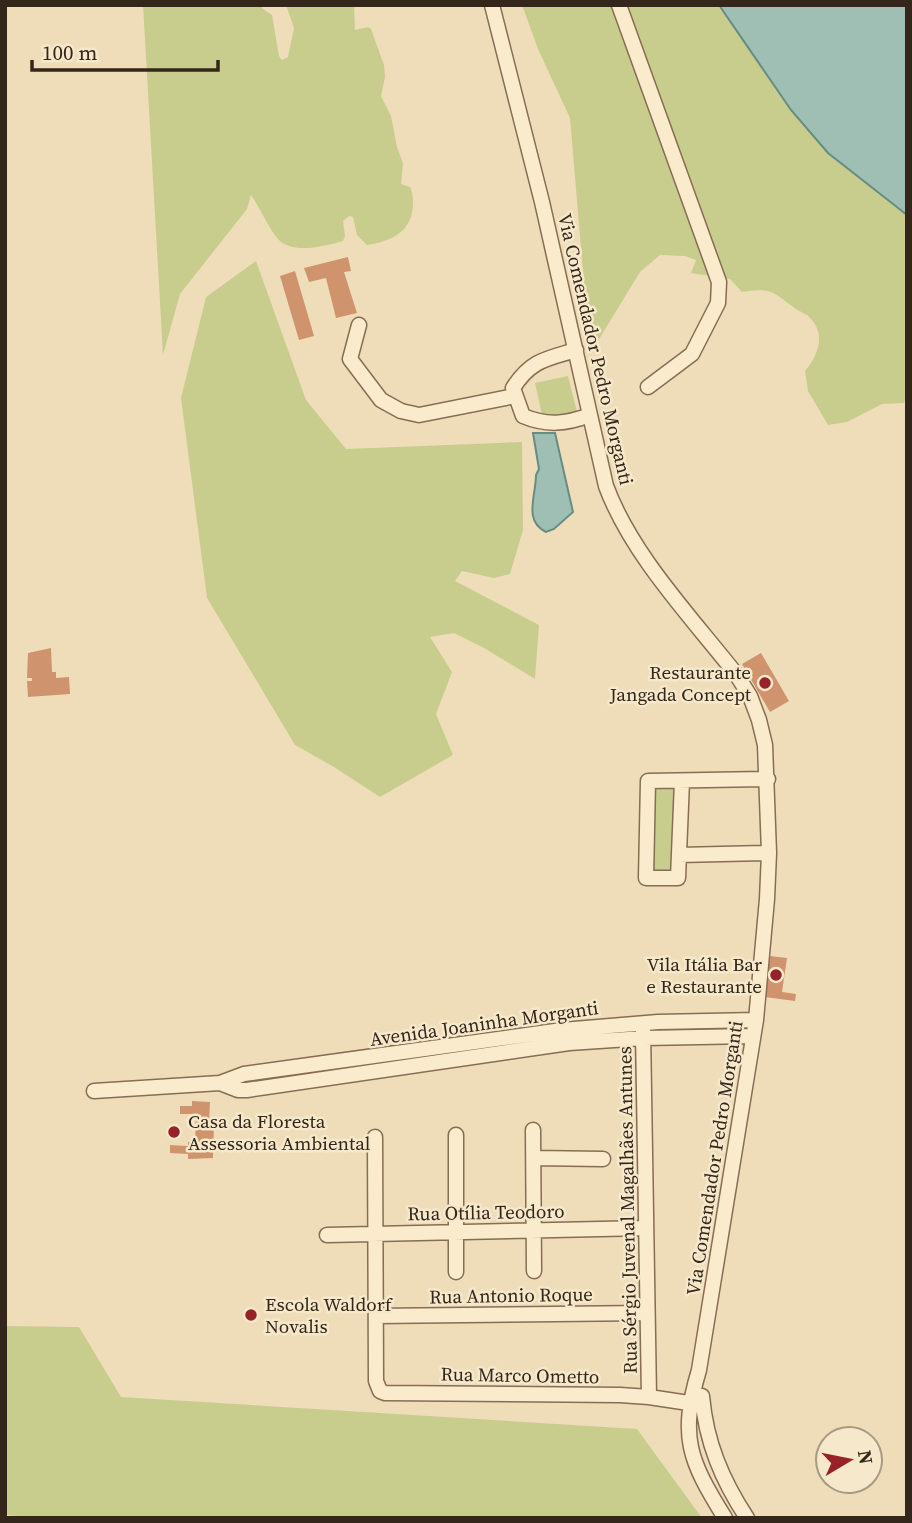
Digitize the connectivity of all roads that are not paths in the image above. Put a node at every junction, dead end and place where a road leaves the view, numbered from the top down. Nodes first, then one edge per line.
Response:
1 (492, 5) edge
2 (618, 5) edge
3 (359, 325) dead end
4 (576, 350) junction
5 (648, 387) dead end
6 (515, 396) junction
7 (590, 415) junction
8 (768, 779) junction
9 (681, 781) junction
10 (769, 853) junction
11 (679, 855) junction
12 (755, 1020) junction
13 (643, 1030) junction
14 (753, 1036) junction
15 (94, 1091) dead end
16 (533, 1130) dead end
17 (456, 1135) dead end
18 (374, 1138) dead end
19 (534, 1158) junction
20 (603, 1159) dead end
21 (646, 1228) junction
22 (534, 1230) junction
23 (456, 1232) junction
24 (374, 1234) junction
25 (327, 1235) dead end
26 (534, 1270) dead end
27 (456, 1272) dead end
28 (648, 1313) junction
29 (376, 1316) junction
30 (649, 1397) junction
31 (696, 1404) junction
32 (725, 1518) edge
33 (747, 1518) edge

1 - 4 street, Via Comendador Pedro Morganti
2 - 5 street
3 - 6 street
4 - 6 street
4 - 7 street, Via Comendador Pedro Morganti
6 - 7 street
7 - 8 street, Via Comendador Pedro Morganti
8 - 9 street
8 - 10 street, Via Comendador Pedro Morganti
9 - 11 street
9 - 11 street
10 - 11 street
10 - 12 street, Via Comendador Pedro Morganti
12 - 13 street, Avenida Joaninha Morganti
12 - 14 street, Via Comendador Pedro Morganti
13 - 14 street, Avenida Joaninha Morganti
13 - 15 street, Avenida Joaninha Morganti
13 - 21 street, Rua Sérgio Juvenal Magalhães Antunes
14 - 31 street, Via Comendador Pedro Morganti
16 - 19 street
17 - 23 street
18 - 24 street
19 - 20 street
19 - 22 street
21 - 22 street, Rua Otília Teodoro
21 - 28 street, Rua Sérgio Juvenal Magalhães Antunes
22 - 23 street, Rua Otília Teodoro
22 - 26 street
23 - 24 street, Rua Otília Teodoro
23 - 27 street
24 - 25 street, Rua Otília Teodoro
24 - 29 street
28 - 29 street, Rua Antonio Roque
28 - 30 street, Rua Sérgio Juvenal Magalhães Antunes
29 - 30 street, Rua Marco Ometto
30 - 31 street, Rua Marco Ometto
31 - 32 street
31 - 33 street

